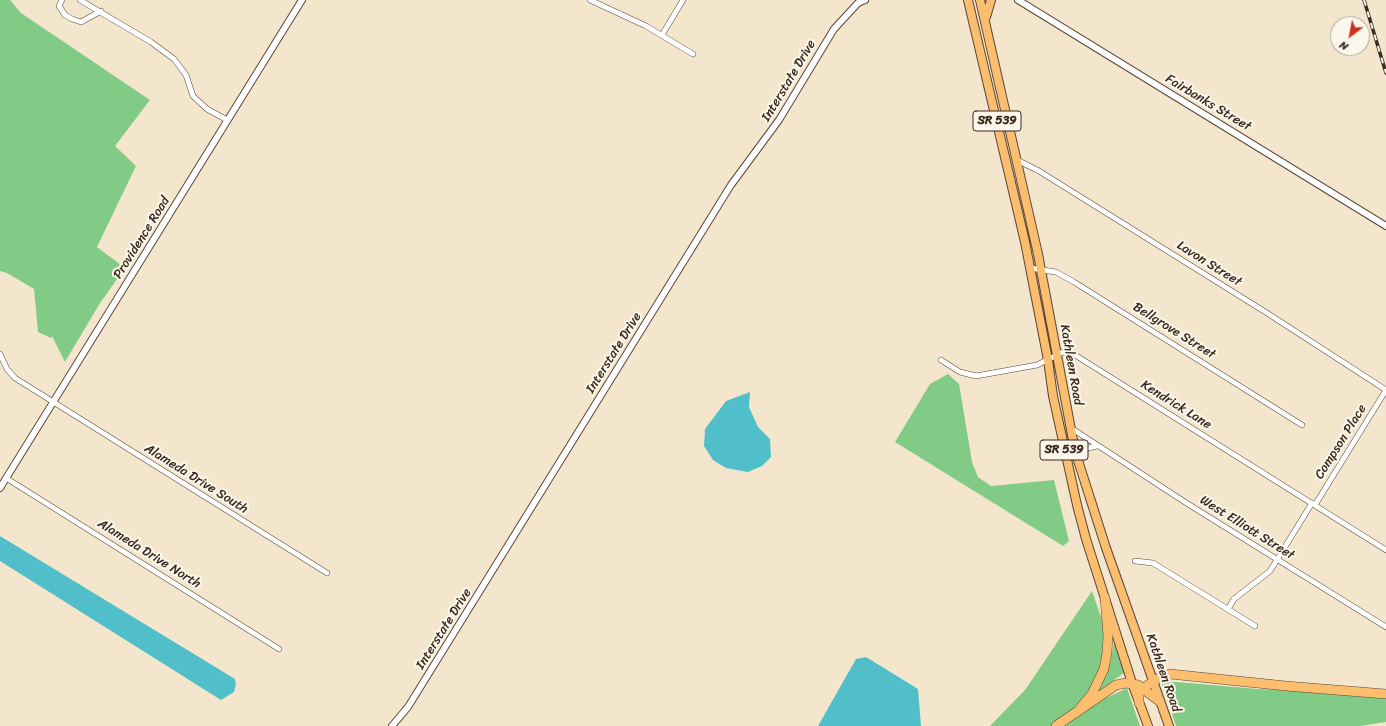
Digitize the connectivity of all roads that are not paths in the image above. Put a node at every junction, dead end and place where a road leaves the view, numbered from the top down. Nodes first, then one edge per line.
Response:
1 (62, 0) edge
2 (80, 0) edge
3 (302, 0) edge
4 (590, 0) edge
5 (683, 0) edge
6 (865, 0) edge
7 (968, 0) edge
8 (980, 0) edge
9 (991, 0) edge
10 (1018, 0) edge
11 (101, 11) junction
12 (985, 22) junction
13 (662, 35) junction
14 (693, 54) dead end
15 (227, 120) junction
16 (1017, 160) junction
17 (1386, 226) edge
18 (1030, 268) junction
19 (1041, 268) junction
20 (0, 354) edge
21 (1057, 355) junction
22 (941, 360) dead end
23 (1048, 360) junction
24 (1386, 390) edge
25 (54, 402) junction
26 (1302, 425) dead end
27 (1070, 428) junction
28 (1097, 446) junction
29 (1077, 456) junction
30 (6, 478) junction
31 (0, 488) edge
32 (1313, 504) junction
33 (1386, 550) edge
34 (1277, 559) junction
35 (1135, 561) dead end
36 (327, 573) dead end
37 (1105, 598) junction
38 (1228, 609) junction
39 (1255, 626) dead end
40 (1386, 628) edge
41 (279, 648) dead end
42 (1153, 681) junction
43 (1132, 683) junction
44 (1143, 688) junction
45 (1386, 694) edge
46 (1159, 701) junction
47 (1139, 703) junction
48 (1076, 713) junction
49 (392, 726) edge
50 (1056, 726) edge
51 (1148, 726) edge
52 (1169, 726) edge

1 - 11 street
2 - 11 street
3 - 15 street, Providence Road
4 - 13 street
5 - 13 street
6 - 49 street, Interstate Drive
7 - 18 main road, Kathleen Road / SR 539
8 - 12 main road, Kathleen Road / SR 539
9 - 12 main road
10 - 17 street, Fairbanks Street
11 - 15 street
12 - 16 main road, Kathleen Road / SR 539
13 - 14 street
15 - 25 street, Providence Road
16 - 19 main road, Kathleen Road / SR 539
16 - 24 street, Lavon Street
18 - 19 street, Bellgrove Street
18 - 23 main road, Kathleen Road / SR 539
19 - 21 main road, Kathleen Road / SR 539
19 - 26 street, Bellgrove Street
20 - 25 street, Alameda Drive South
21 - 23 street, Kendrick Lane
21 - 27 main road, Kathleen Road / SR 539
21 - 32 street, Kendrick Lane
22 - 23 street, Kendrick Lane
23 - 37 main road, Kathleen Road / SR 539
24 - 32 street, Compson Place
25 - 30 street, Providence Road
25 - 36 street, Alameda Drive South
27 - 28 street, West Elliott Street
27 - 29 main road, Kathleen Road / SR 539
28 - 29 street
28 - 34 street, West Elliott Street
29 - 42 main road, Kathleen Road / SR 539
30 - 31 street, Providence Road
30 - 41 street, Alameda Drive North
32 - 33 street, Kendrick Lane
32 - 34 street, Compson Place
34 - 38 street, Compson Place
34 - 40 street, West Elliott Street
35 - 38 street
37 - 43 main road, Kathleen Road / SR 539
37 - 48 highway
38 - 39 street
42 - 44 highway
42 - 45 highway
42 - 46 main road, Kathleen Road / SR 539
43 - 44 highway
43 - 47 main road, Kathleen Road / SR 539
43 - 48 highway
44 - 46 highway
44 - 47 highway
46 - 52 main road, Kathleen Road / SR 539
47 - 51 main road, Kathleen Road / SR 539
48 - 50 highway

